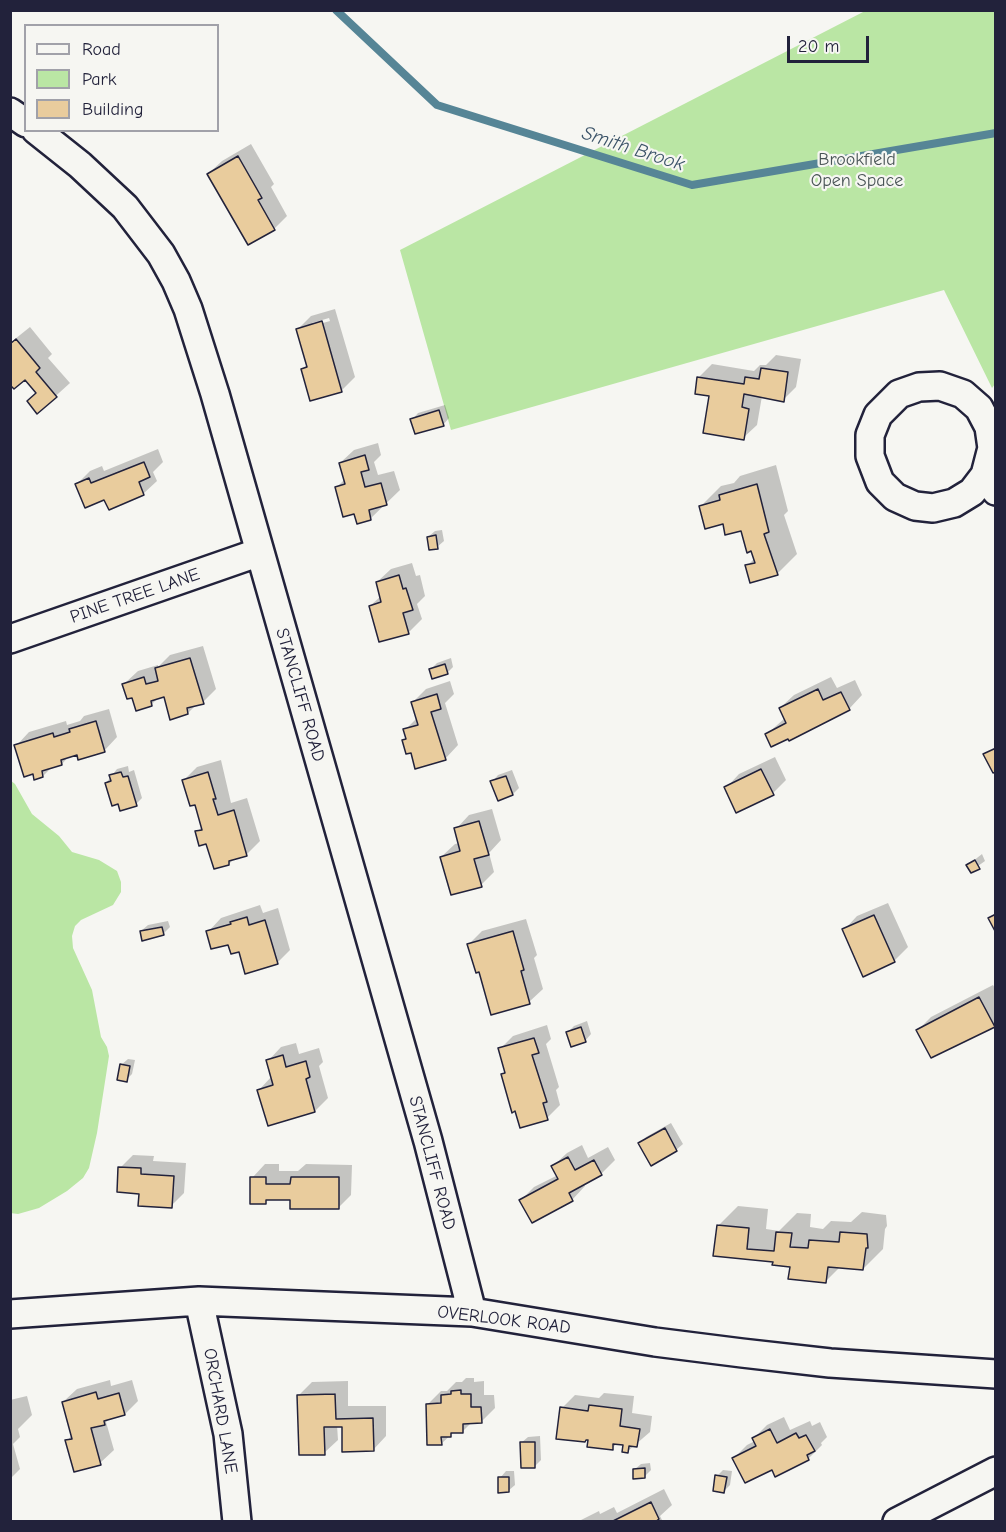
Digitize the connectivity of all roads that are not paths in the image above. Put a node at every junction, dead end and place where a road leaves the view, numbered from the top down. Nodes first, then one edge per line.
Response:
1 (10, 112) edge
2 (24, 122) edge
3 (39, 132) edge
4 (990, 483) edge
5 (260, 552) junction
6 (10, 639) edge
7 (199, 1301) junction
8 (471, 1312) junction
9 (10, 1314) edge
10 (996, 1374) edge
11 (996, 1471) edge
12 (237, 1521) edge
13 (897, 1521) edge

1 - 2 street
3 - 5 street, STANCLIFF ROAD
4 - 4 street
5 - 6 street, PINE TREE LANE
5 - 8 street, STANCLIFF ROAD
7 - 8 street, OVERLOOK ROAD
7 - 9 street, OVERLOOK ROAD
7 - 12 street, ORCHARD LANE
8 - 10 street, OVERLOOK ROAD
11 - 13 street

